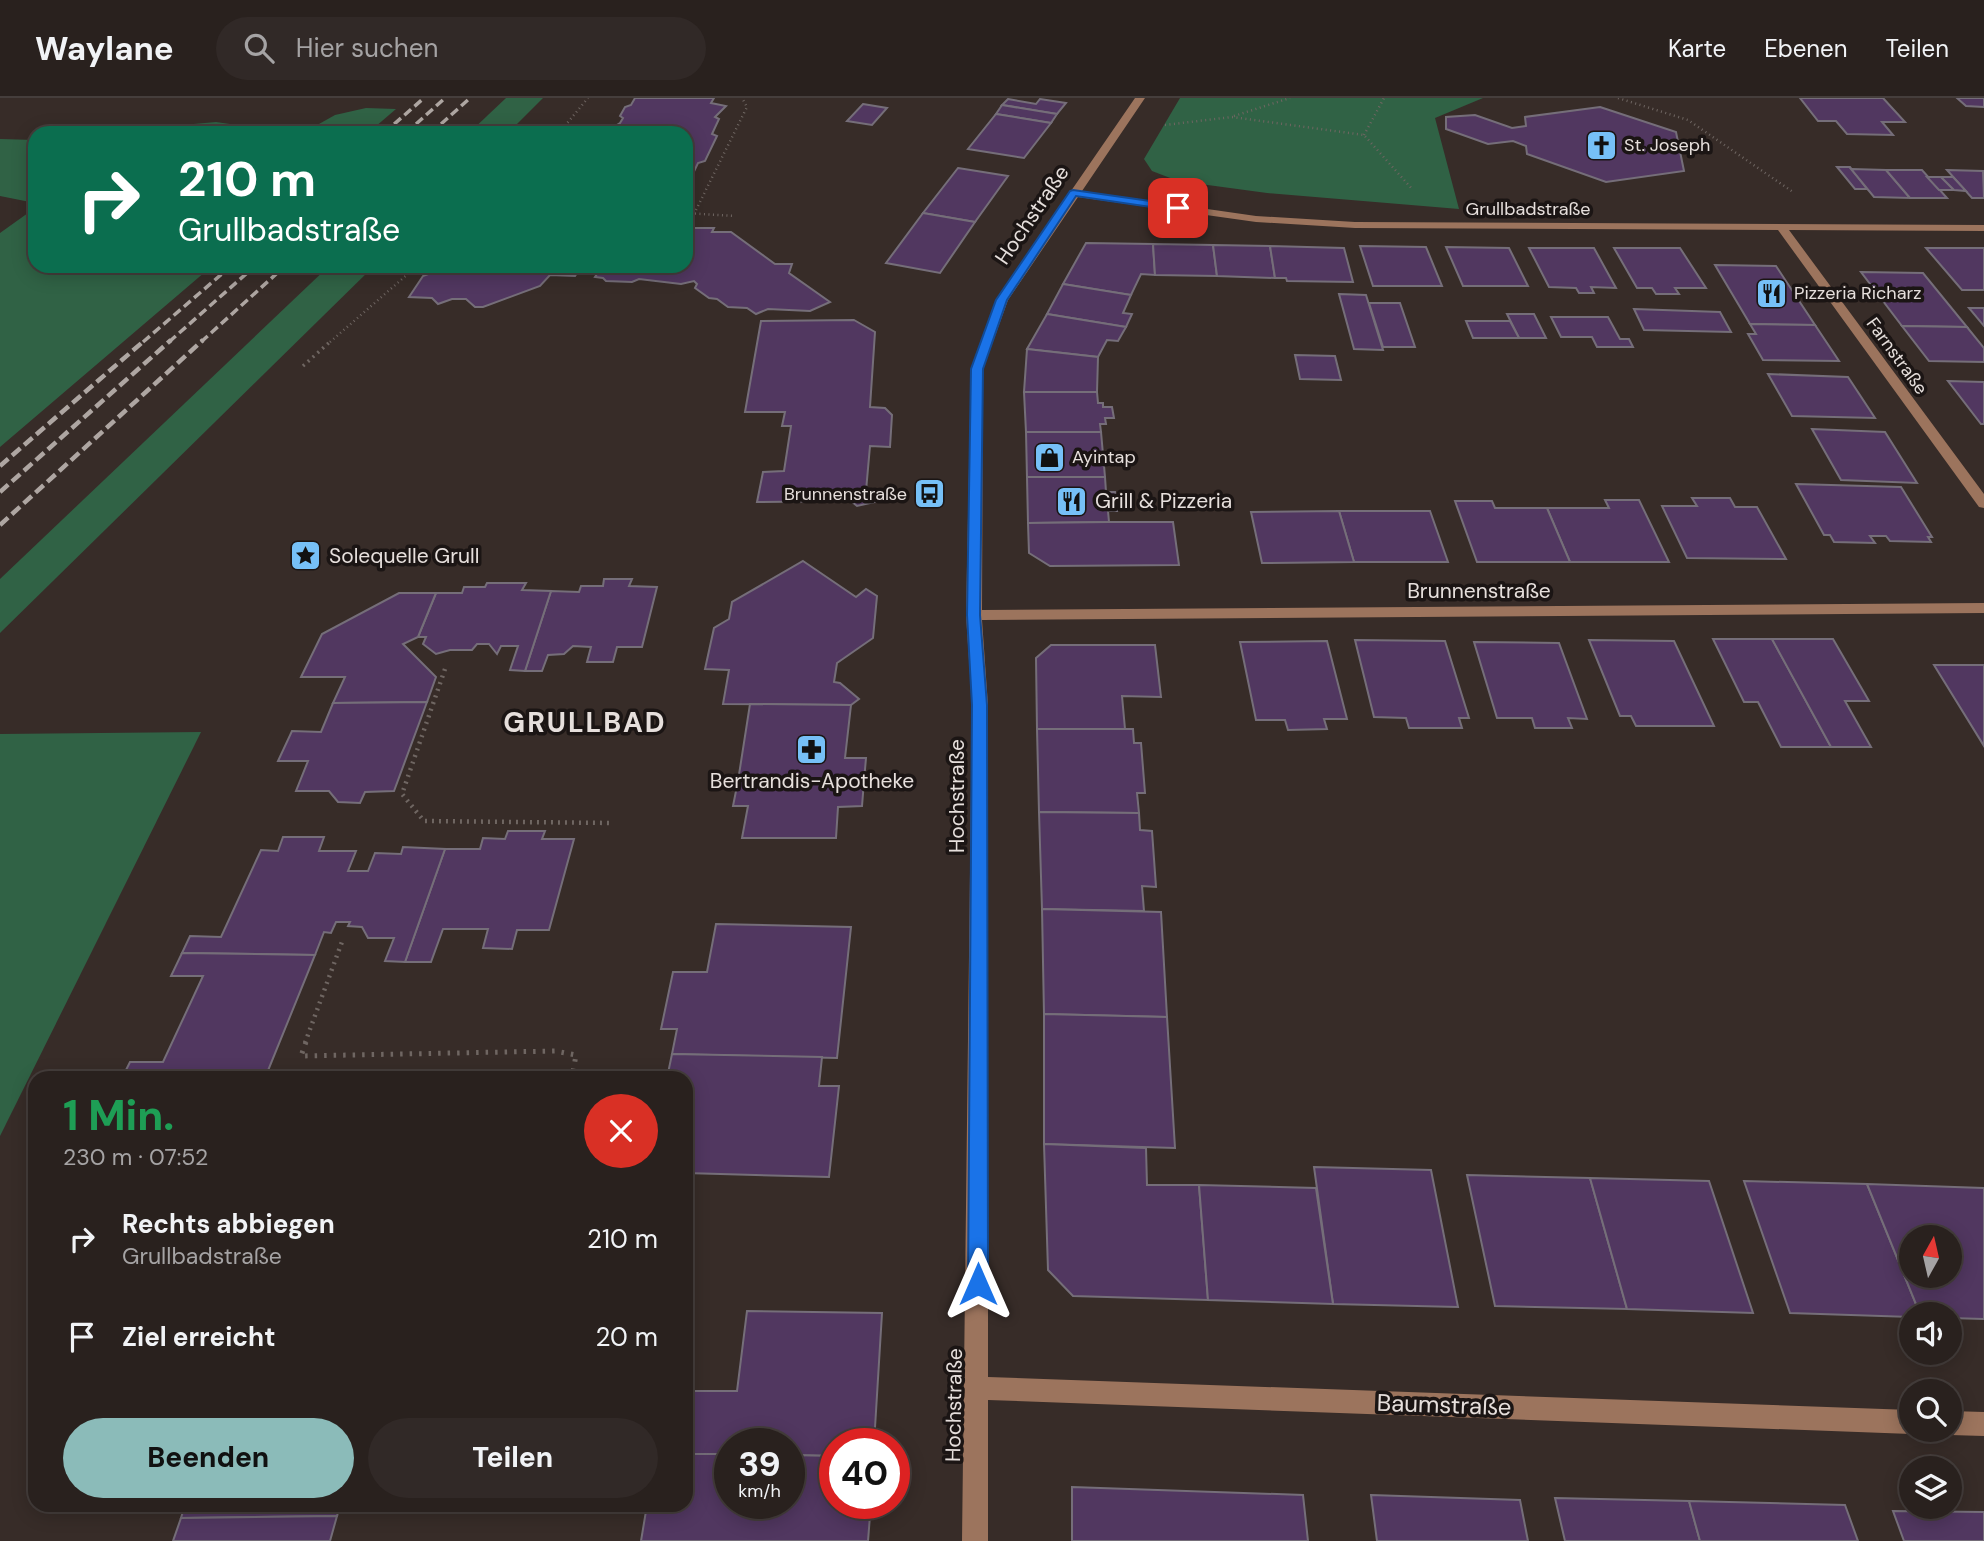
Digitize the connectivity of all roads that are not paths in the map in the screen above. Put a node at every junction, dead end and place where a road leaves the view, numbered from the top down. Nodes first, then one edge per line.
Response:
1 (1139, 98) edge
2 (1073, 193) junction
3 (1782, 228) junction
4 (1984, 228) edge
5 (1984, 504) edge
6 (1984, 608) edge
7 (974, 615) junction
8 (978, 1388) junction
9 (1899, 1422) edge
10 (1962, 1423) edge
11 (1984, 1424) edge
12 (975, 1541) edge

1 - 2 street, Hochstraße
2 - 3 street, Grullbadstraße
2 - 7 street, Hochstraße
3 - 4 street, Grullbadstraße
3 - 5 street, Farnstraße
6 - 7 street, Brunnenstraße
7 - 8 street, Hochstraße
8 - 9 street, Baumstraße
8 - 12 street, Hochstraße
10 - 11 street

